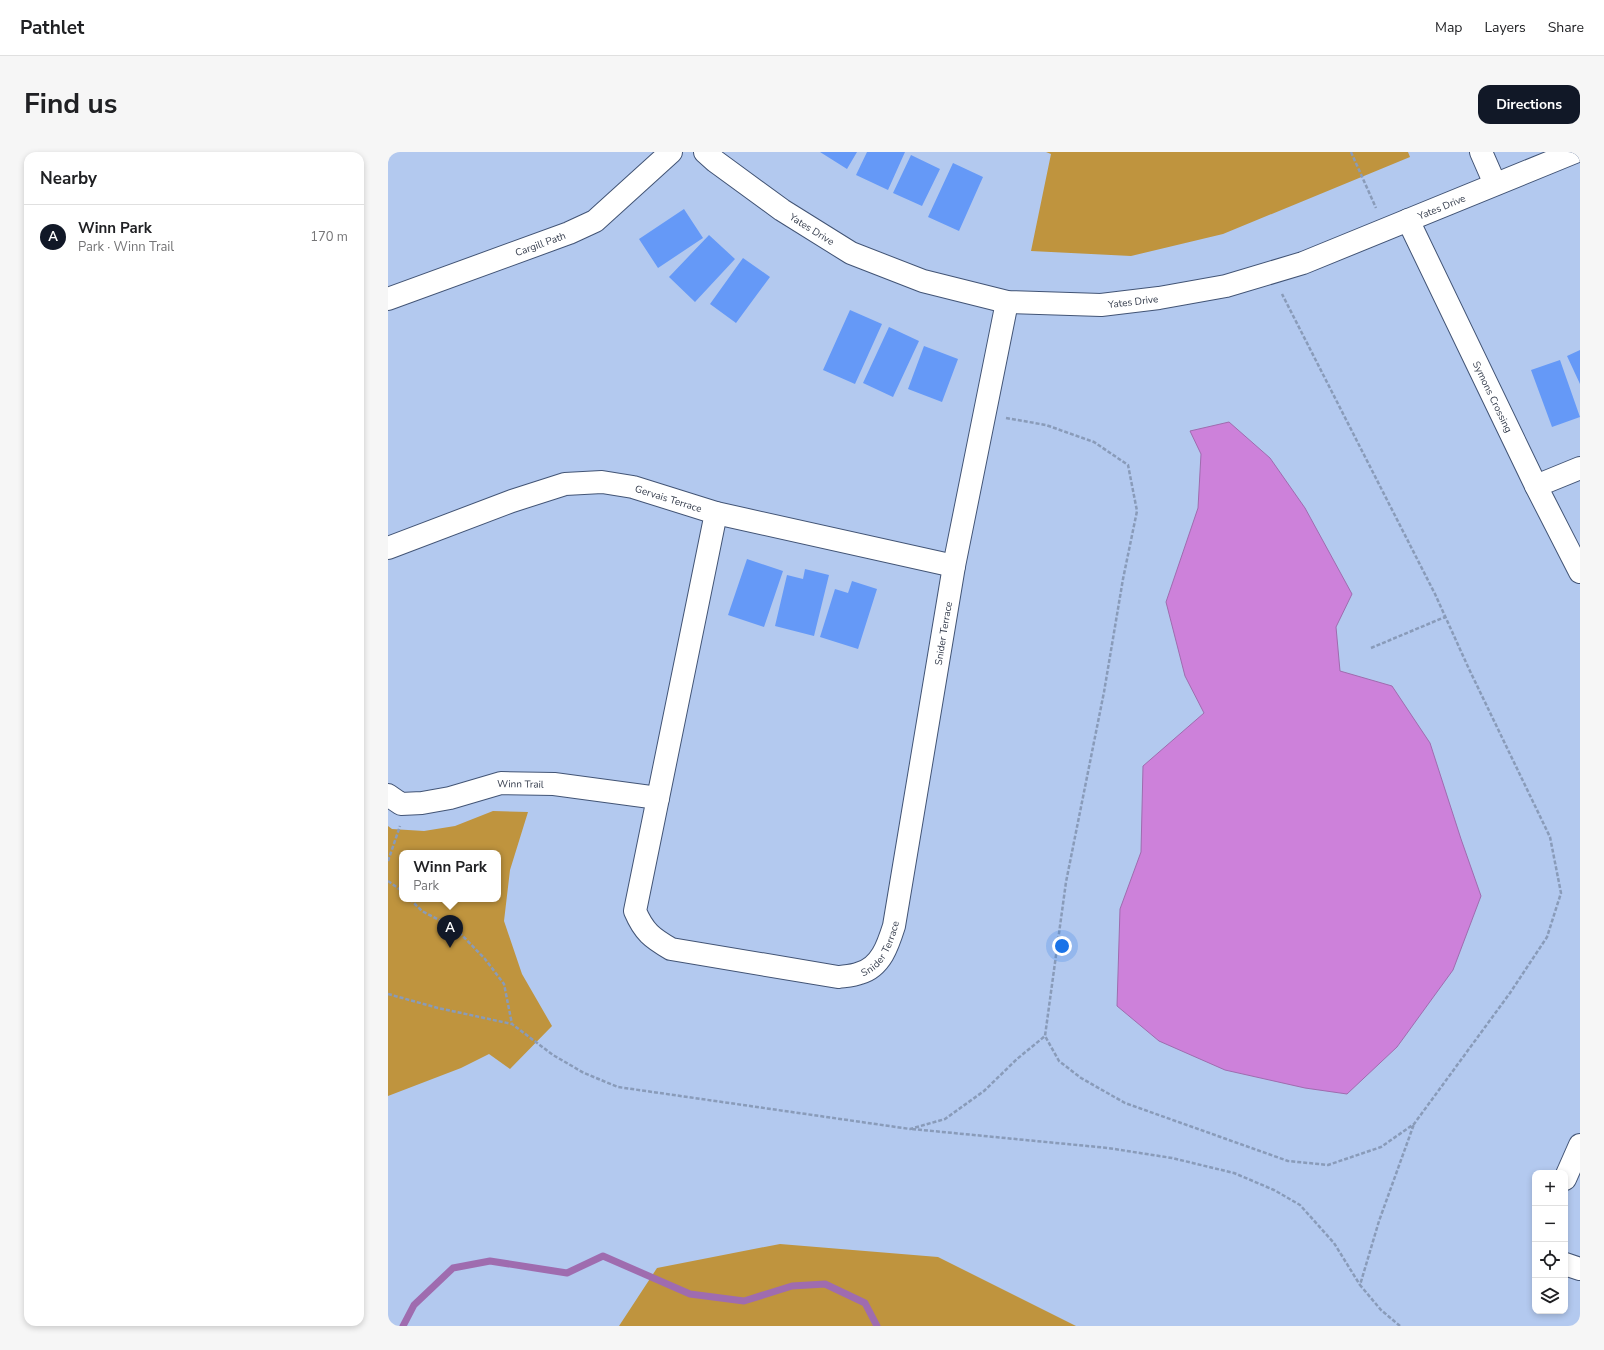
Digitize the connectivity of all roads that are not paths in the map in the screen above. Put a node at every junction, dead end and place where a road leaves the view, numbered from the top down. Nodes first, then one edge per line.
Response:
1 (672, 152) edge
2 (705, 152) edge
3 (1481, 152) edge
4 (1575, 152) edge
5 (1495, 184) junction
6 (1408, 220) junction
7 (388, 299) edge
8 (1007, 302) junction
9 (1580, 468) edge
10 (1536, 486) junction
11 (716, 513) junction
12 (388, 548) edge
13 (954, 566) junction
14 (1580, 572) edge
15 (388, 795) edge
16 (658, 798) junction
17 (1580, 1145) edge
18 (1568, 1172) edge
19 (1568, 1265) edge
20 (1580, 1269) edge

1 - 7 street, Cargill Path
2 - 8 street, Yates Drive
3 - 5 street
4 - 5 street, Yates Drive
5 - 6 street, Yates Drive
6 - 8 street, Yates Drive
6 - 10 street, Symons Crossing
8 - 13 street, Snider Terrace
9 - 10 street
10 - 14 street, Symons Crossing
11 - 12 street, Gervais Terrace
11 - 13 street, Gervais Terrace
11 - 16 street, Snider Terrace
13 - 16 street, Snider Terrace
15 - 16 street, Winn Trail
17 - 18 street
19 - 20 street

